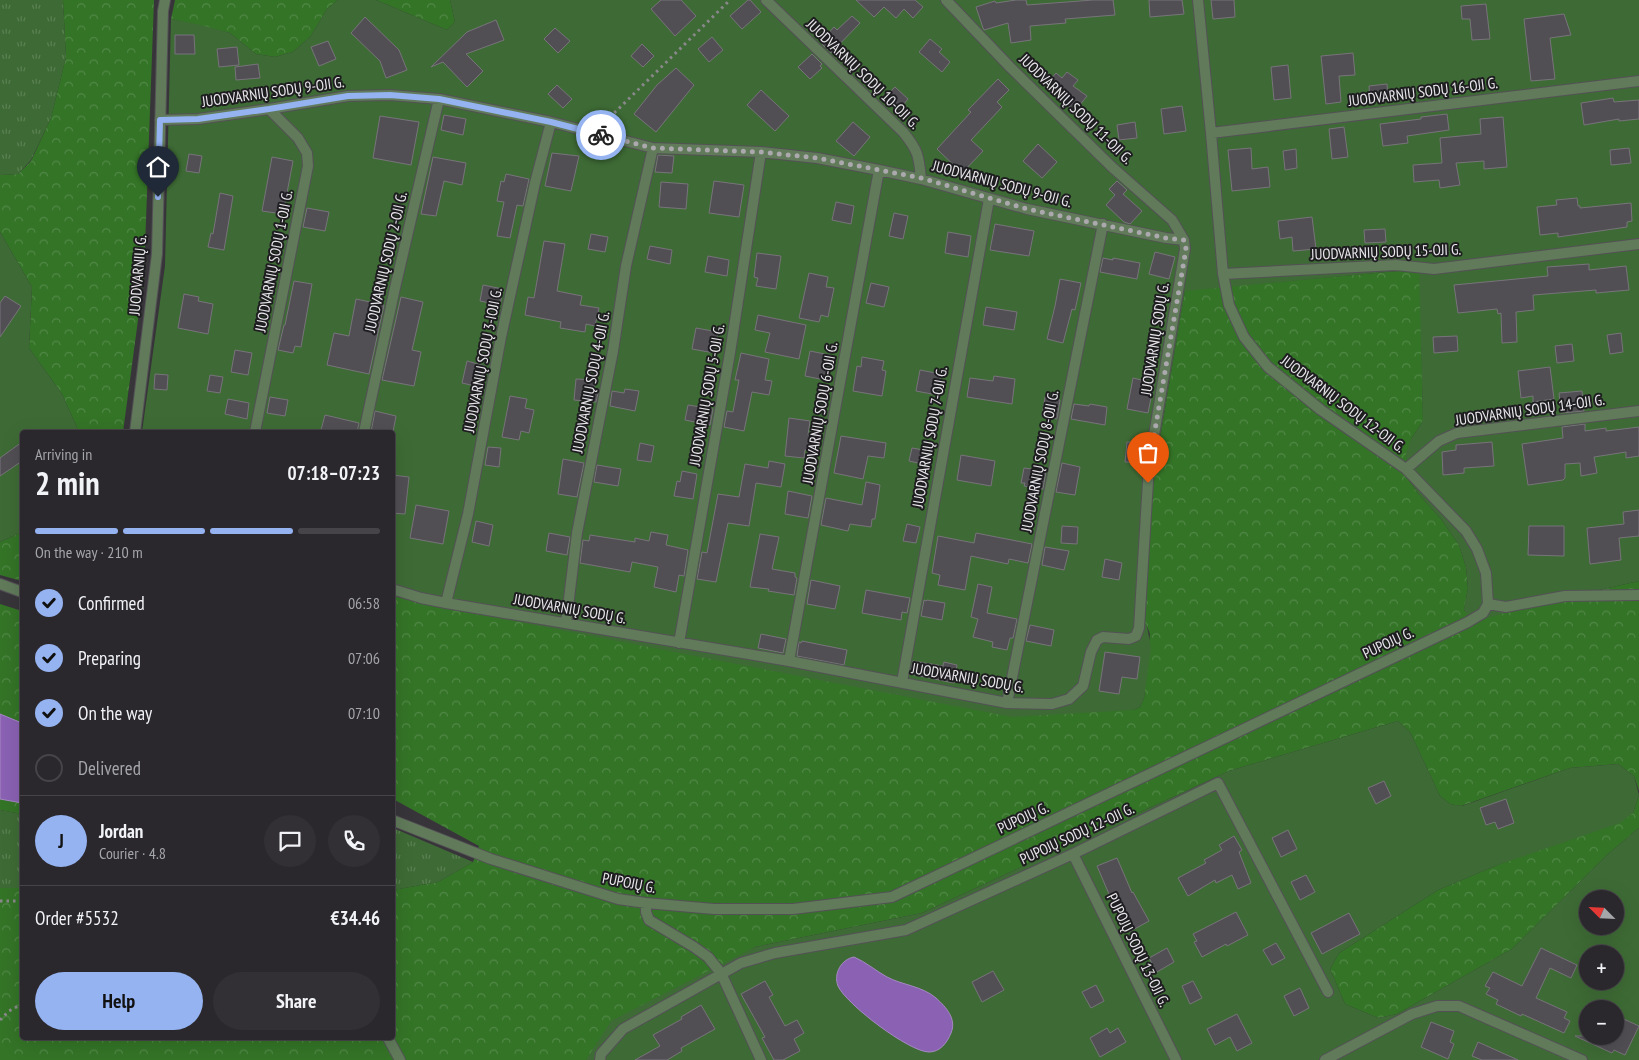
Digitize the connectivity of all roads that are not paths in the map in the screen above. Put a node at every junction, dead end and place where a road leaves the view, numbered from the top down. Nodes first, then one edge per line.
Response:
1 (165, 0) edge
2 (766, 0) edge
3 (946, 0) edge
4 (1198, 0) edge
5 (1639, 81) edge
6 (439, 99) junction
7 (269, 109) junction
8 (160, 120) junction
9 (551, 122) junction
10 (1212, 133) junction
11 (653, 148) junction
12 (761, 152) junction
13 (879, 170) junction
14 (921, 178) junction
15 (989, 199) junction
16 (1102, 224) junction
17 (1184, 240) junction
18 (1639, 244) edge
19 (1223, 274) junction
20 (1639, 410) edge
21 (135, 430) edge
22 (254, 430) edge
23 (364, 430) edge
24 (1406, 469) junction
25 (0, 584) edge
26 (395, 590) edge
27 (20, 591) edge
28 (1639, 594) edge
29 (446, 603) junction
30 (1488, 604) junction
31 (566, 623) junction
32 (678, 643) junction
33 (789, 661) junction
34 (902, 682) junction
35 (1007, 703) junction
36 (395, 821) edge
37 (1073, 854) junction
38 (646, 903) junction
39 (721, 973) junction
40 (1328, 992) dead end
41 (389, 1040) edge
42 (400, 1060) edge
43 (600, 1060) edge
44 (761, 1060) edge
45 (1176, 1060) edge
46 (1325, 1060) edge
47 (1582, 1060) edge

1 - 8 street, JUODVARNIŲ G.
2 - 14 street, JUODVARNIŲ SODŲ 10-OJI G.
3 - 17 street, JUODVARNIŲ SODŲ 11-OJI G.
4 - 10 street, JUODVARNIŲ SODŲ 12-OJI G.
5 - 10 street, JUODVARNIŲ SODŲ 16-OJI G.
6 - 7 street, JUODVARNIŲ SODŲ 9-OJI G.
6 - 9 street, JUODVARNIŲ SODŲ 9-OJI G.
6 - 23 street, JUODVARNIŲ SODŲ 2-OJI G.
7 - 8 street, JUODVARNIŲ SODŲ 9-OJI G.
7 - 22 street, JUODVARNIŲ SODŲ 1-OJI G.
8 - 21 street, JUODVARNIŲ G.
9 - 11 street, JUODVARNIŲ SODŲ 9-OJI G.
9 - 29 street, JUODVARNIŲ SODŲ 3-IOJI G.
10 - 19 street, JUODVARNIŲ SODŲ 12-OJI G.
11 - 12 street, JUODVARNIŲ SODŲ 9-OJI G.
11 - 31 street, JUODVARNIŲ SODŲ 4-OJI G.
12 - 13 street, JUODVARNIŲ SODŲ 9-OJI G.
12 - 32 street, JUODVARNIŲ SODŲ 5-OJI G.
13 - 14 street, JUODVARNIŲ SODŲ 9-OJI G.
13 - 33 street, JUODVARNIŲ SODŲ 6-OJI G.
14 - 15 street, JUODVARNIŲ SODŲ 9-OJI G.
15 - 16 street, JUODVARNIŲ SODŲ 9-OJI G.
15 - 34 street, JUODVARNIŲ SODŲ 7-OJI G.
16 - 17 street, JUODVARNIŲ SODŲ 9-OJI G.
16 - 35 street, JUODVARNIŲ SODŲ 8-OJI G.
17 - 35 street, JUODVARNIŲ SODŲ G.
18 - 19 street, JUODVARNIŲ SODŲ 15-OJI G.
19 - 24 street, JUODVARNIŲ SODŲ 12-OJI G.
20 - 24 street, JUODVARNIŲ SODŲ 14-OJI G.
24 - 30 street, JUODVARNIŲ SODŲ 12-OJI G.
25 - 27 street
26 - 29 street, JUODVARNIŲ SODŲ G.
28 - 30 street
29 - 31 street, JUODVARNIŲ SODŲ G.
30 - 38 street, PUPOJŲ G.
31 - 32 street, JUODVARNIŲ SODŲ G.
32 - 33 street, JUODVARNIŲ SODŲ G.
33 - 34 street, JUODVARNIŲ SODŲ G.
34 - 35 street, JUODVARNIŲ SODŲ G.
36 - 38 street, PUPOJŲ G.
37 - 39 street, PUPOJŲ SODŲ 12-OJI G.
37 - 40 street, PUPOJŲ SODŲ 12-OJI G.
37 - 45 street, PUPOJŲ SODŲ 13-OJI G.
38 - 39 street
39 - 43 street, PUPOJŲ SODŲ 12-OJI G.
39 - 44 street
41 - 42 street
46 - 47 street

